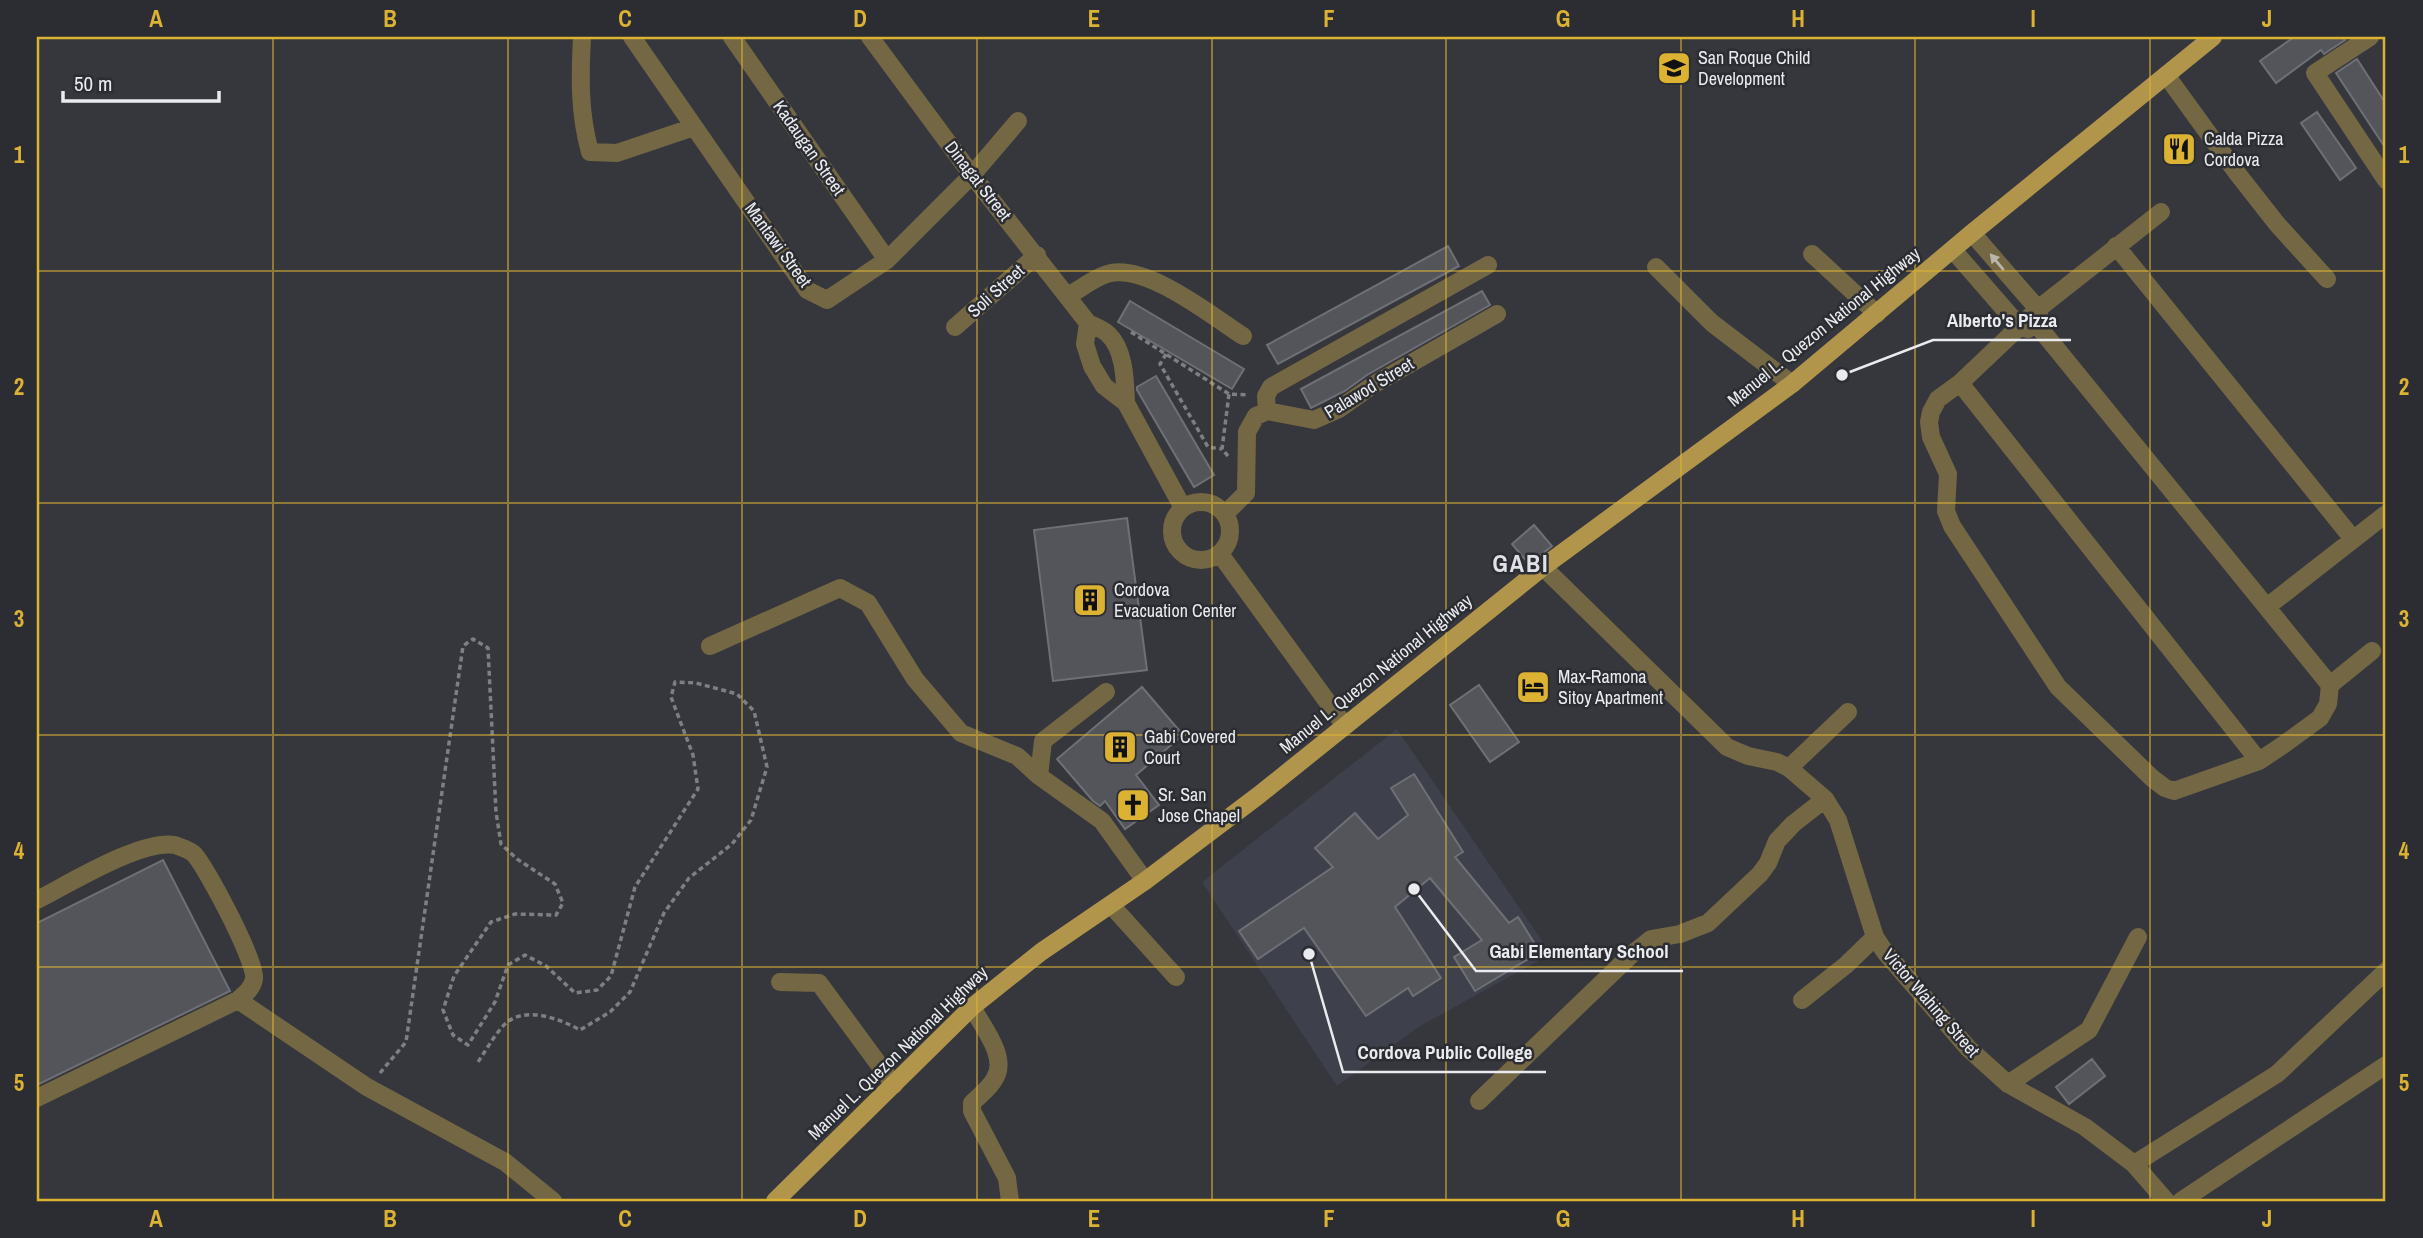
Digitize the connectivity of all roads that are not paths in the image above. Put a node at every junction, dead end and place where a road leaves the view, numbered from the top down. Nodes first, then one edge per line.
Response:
1 (582, 37) edge
2 (632, 37) edge
3 (732, 37) edge
4 (870, 37) edge
5 (2213, 37) edge
6 (2370, 37) edge
7 (2166, 75) junction
8 (1018, 121) dead end
9 (694, 127) junction
10 (972, 175) junction
11 (2386, 180) edge
12 (2161, 212) dead end
13 (1972, 233) junction
14 (2116, 246) junction
15 (1952, 250) junction
16 (1812, 254) dead end
17 (1037, 255) junction
18 (887, 260) junction
19 (1488, 265) dead end
20 (1656, 267) dead end
21 (2327, 279) dead end
22 (1068, 296) junction
23 (2038, 309) junction
24 (1497, 314) dead end
25 (1877, 314) junction
26 (1088, 323) junction
27 (955, 327) dead end
28 (2020, 327) junction
29 (2042, 331) junction
30 (1243, 336) dead end
31 (1960, 383) junction
32 (1792, 384) junction
33 (1126, 403) junction
34 (1267, 404) junction
35 (1183, 508) junction
36 (1225, 514) junction
37 (2386, 514) edge
38 (2354, 539) junction
39 (1220, 554) junction
40 (1543, 566) junction
41 (2268, 606) junction
42 (710, 646) dead end
43 (2372, 651) dead end
44 (2330, 685) junction
45 (1106, 692) dead end
46 (1848, 712) dead end
47 (1345, 726) junction
48 (2259, 761) junction
49 (1789, 768) junction
50 (1039, 775) junction
51 (1825, 799) junction
52 (1145, 881) junction
53 (37, 900) edge
54 (1111, 905) junction
55 (1875, 937) junction
56 (2138, 937) dead end
57 (2386, 971) edge
58 (1176, 977) dead end
59 (780, 982) dead end
60 (238, 1000) junction
61 (1802, 1000) dead end
62 (972, 1007) junction
63 (2386, 1065) edge
64 (2008, 1084) junction
65 (894, 1085) junction
66 (37, 1098) edge
67 (1479, 1101) dead end
68 (2134, 1164) junction
69 (553, 1201) edge
70 (775, 1201) edge
71 (1010, 1201) edge
72 (2166, 1201) edge
73 (2181, 1201) edge

1 - 9 street
2 - 9 street, Mantawi Street
3 - 18 street, Kadaugan Street
4 - 10 street, Dinagat Street
5 - 7 main road, Manuel L. Quezon National Highway
6 - 11 street
7 - 13 main road, Manuel L. Quezon National Highway
7 - 21 street
8 - 10 street, Mantawi Street
9 - 18 street, Mantawi Street
10 - 17 street, Dinagat Street
10 - 18 street, Mantawi Street
12 - 14 street
13 - 15 main road, Manuel L. Quezon National Highway
23 -> 13 street
14 - 23 street
14 - 38 street
15 - 25 main road, Manuel L. Quezon National Highway
15 - 28 street
16 - 25 street
17 - 22 street, Dinagat Street
17 - 27 street, Soli Street
19 - 34 street
20 - 32 street
22 - 26 street, Dinagat Street
22 - 30 street
23 - 28 street
23 - 29 street
24 - 34 street, Palawod Street
25 - 32 main road, Manuel L. Quezon National Highway
26 - 33 street, Dinagat Street
26 - 33 street, Dinagat Street
28 - 29 street
28 - 31 street
29 - 41 street
31 - 48 street
31 - 48 street
32 - 40 main road, Manuel L. Quezon National Highway
33 - 35 street, Dinagat Street
34 - 36 street
35 - 36 street
35 - 39 street
36 - 39 street
37 - 38 street
38 - 41 street
39 - 47 street
40 - 47 main road, Manuel L. Quezon National Highway
40 - 49 street, Victor Wahing Street
41 - 44 street
42 - 50 street
43 - 44 street
44 - 48 street
45 - 50 street
46 - 49 street
47 - 52 main road, Manuel L. Quezon National Highway
49 - 51 street, Victor Wahing Street
50 - 52 street
51 - 55 street, Victor Wahing Street
51 - 67 street
52 - 54 main road, Manuel L. Quezon National Highway
53 - 60 street
54 - 58 street
54 - 62 main road, Manuel L. Quezon National Highway
55 - 61 street
55 - 64 street, Victor Wahing Street
56 - 64 street
57 - 68 street
59 - 65 street
60 - 66 street
60 - 69 street
62 - 65 main road, Manuel L. Quezon National Highway
62 - 71 street
63 - 73 street
64 - 68 street, Victor Wahing Street
65 - 70 main road, Manuel L. Quezon National Highway
68 - 72 street, Victor Wahing Street

